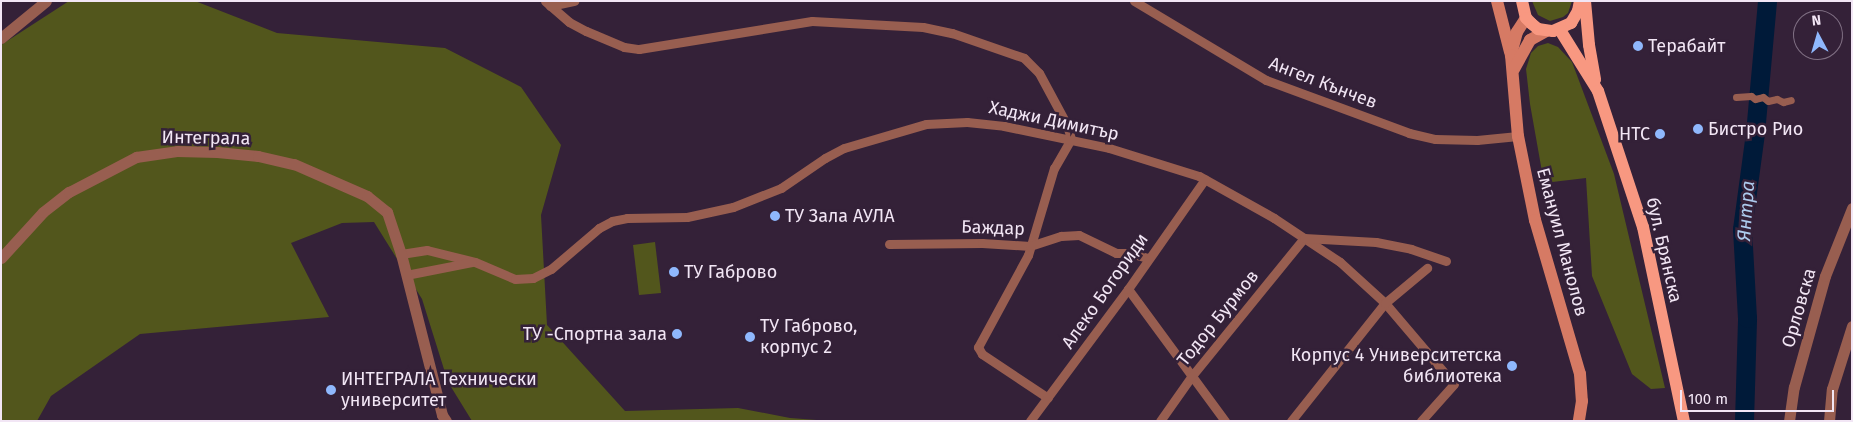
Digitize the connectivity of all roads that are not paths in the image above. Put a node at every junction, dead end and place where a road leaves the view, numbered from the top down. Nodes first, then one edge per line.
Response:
1 (46, 1) edge
2 (574, 1) edge
3 (1134, 1) edge
4 (1496, 1) edge
5 (548, 4) edge
6 (1581, 4) edge
7 (1521, 7) edge
8 (1560, 30) junction
9 (1546, 31) junction
10 (1, 38) edge
11 (1511, 54) junction
12 (1513, 71) junction
13 (1588, 74) junction
14 (1598, 91) junction
15 (1738, 97) dead end
16 (1788, 101) dead end
17 (1518, 136) junction
18 (1071, 139) junction
19 (1205, 178) junction
20 (1852, 208) edge
21 (1304, 238) junction
22 (889, 244) dead end
23 (1030, 246) junction
24 (401, 254) junction
25 (1, 258) edge
26 (1148, 258) junction
27 (1446, 261) dead end
28 (475, 262) junction
29 (1426, 268) dead end
30 (406, 275) junction
31 (1128, 289) junction
32 (1385, 303) junction
33 (1852, 326) edge
34 (1191, 377) junction
35 (1048, 398) junction
36 (446, 421) edge
37 (1030, 421) edge
38 (1160, 421) edge
39 (1225, 421) edge
40 (1291, 421) edge
41 (1422, 421) edge
42 (1580, 421) edge
43 (1684, 421) edge
44 (1789, 421) edge
45 (1828, 421) edge

1 - 10 street
2 - 5 street
3 - 17 street, Ангел Кънчев
4 - 11 main road
5 - 18 street
6 - 8 main road
6 - 13 main road
6 - 14 main road, бул. Брянска
7 - 9 main road
7 - 11 main road, Емануил Манолов
8 - 9 main road
8 - 13 main road, бул. Брянска
9 - 12 main road
11 - 12 main road, Емануил Манолов
12 - 17 main road, Емануил Манолов
13 - 14 main road, бул. Брянска
14 - 43 main road, бул. Брянска
15 - 16 street
17 - 42 main road, Емануил Манолов
18 - 19 street, Хаджи Димитър
18 - 23 street
18 - 28 street, Хаджи Димитър
19 - 21 street, Хаджи Димитър
19 - 26 street, Алеко Богориди
20 - 44 street, Орловска
21 - 27 street
21 - 32 street, Хаджи Димитър
21 - 34 street, Тодор Бурмов
22 - 23 street, Баждар
23 - 26 street, Баждар
23 - 35 street
24 - 25 street, Интеграла
24 - 28 street, Хаджи Димитър
24 - 30 street, Интеграла
26 - 31 street, Алеко Богориди
28 - 30 street
29 - 32 street
30 - 36 street, Интеграла
31 - 34 street
31 - 35 street, Алеко Богориди
32 - 40 street
32 - 41 street, Хаджи Димитър
33 - 45 street
34 - 38 street, Тодор Бурмов
34 - 39 street
35 - 37 street, Алеко Богориди

